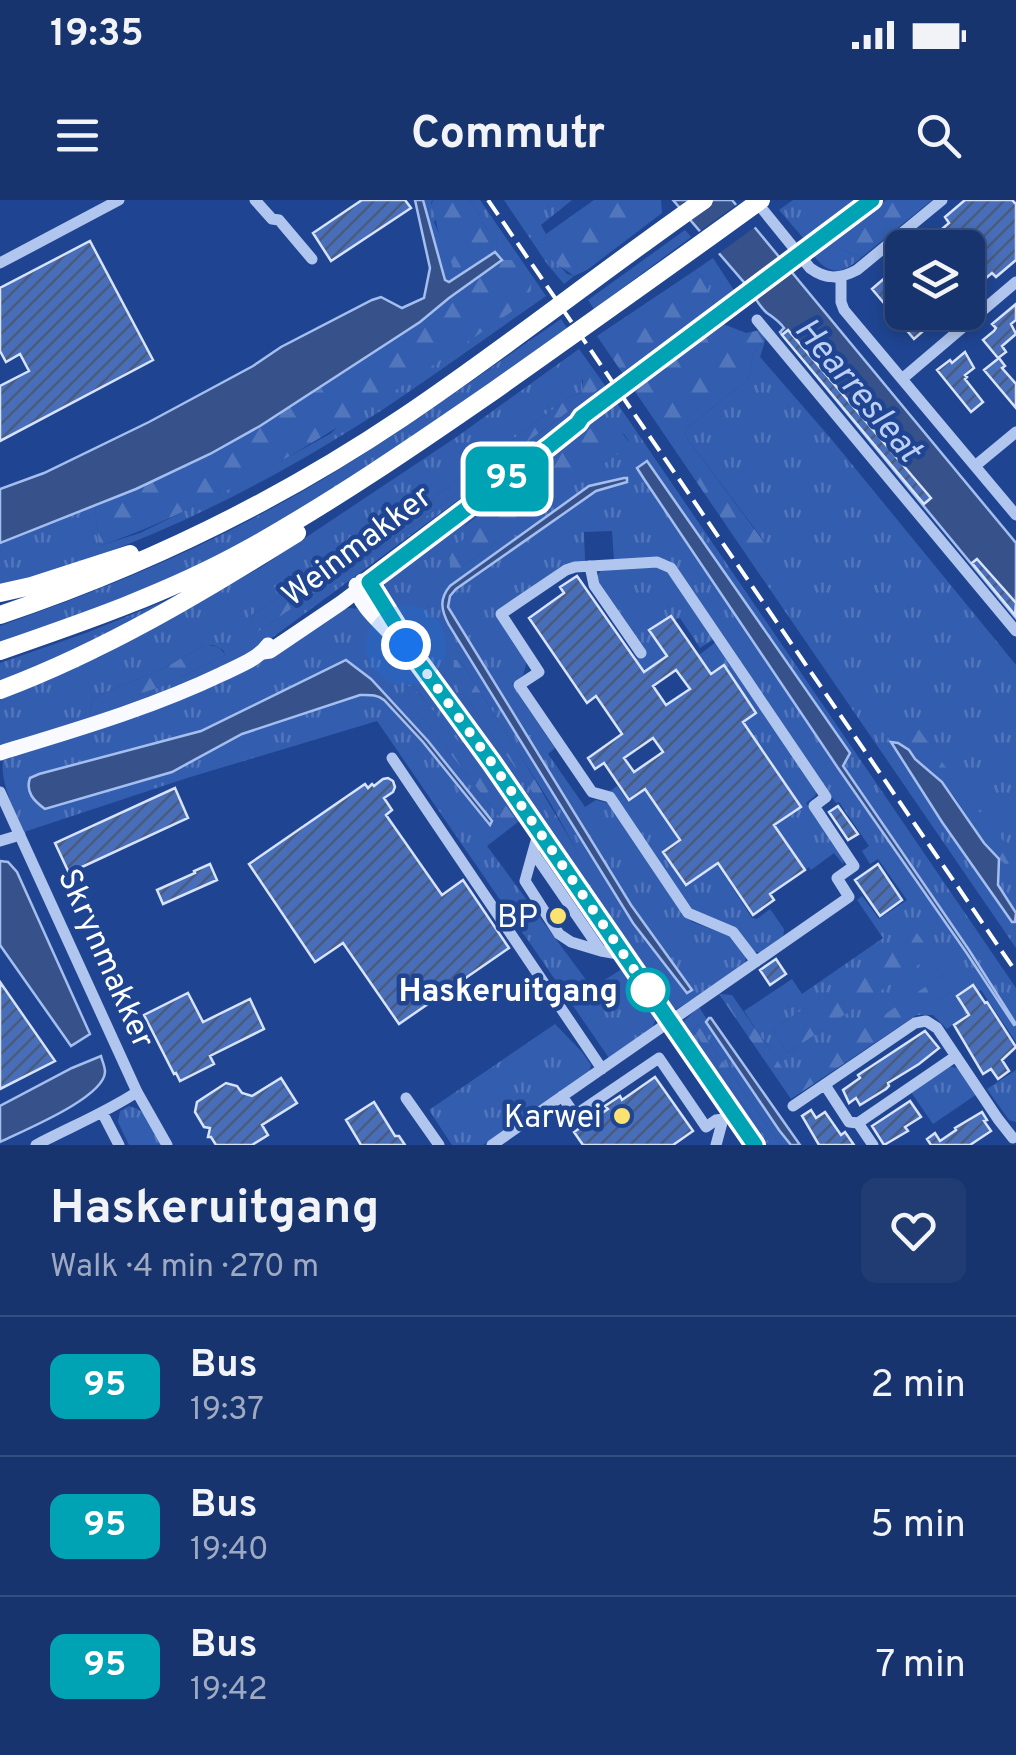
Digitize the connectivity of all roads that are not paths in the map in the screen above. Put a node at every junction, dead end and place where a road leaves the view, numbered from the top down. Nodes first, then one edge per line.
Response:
1 (119, 200) edge
2 (255, 200) edge
3 (704, 200) edge
4 (758, 200) edge
5 (872, 200) edge
6 (942, 200) edge
7 (312, 260) dead end
8 (0, 263) edge
9 (841, 277) junction
10 (1016, 282) edge
11 (758, 320) dead end
12 (902, 379) junction
13 (1016, 432) edge
14 (388, 464) junction
15 (975, 466) junction
16 (1016, 516) edge
17 (230, 520) junction
18 (590, 566) junction
19 (360, 585) junction
20 (0, 593) edge
21 (0, 615) edge
22 (1016, 631) edge
23 (0, 651) edge
24 (641, 654) dead end
25 (0, 690) edge
26 (0, 753) edge
27 (392, 758) dead end
28 (0, 792) edge
29 (539, 831) junction
30 (20, 835) junction
31 (0, 841) edge
32 (533, 852) junction
33 (600, 951) junction
34 (624, 955) junction
35 (756, 962) junction
36 (670, 1022) junction
37 (956, 1056) junction
38 (602, 1070) junction
39 (825, 1085) junction
40 (137, 1092) junction
41 (562, 1096) junction
42 (406, 1098) dead end
43 (793, 1106) dead end
44 (103, 1114) junction
45 (728, 1116) junction
46 (858, 1123) junction
47 (1011, 1139) edge
48 (36, 1145) edge
49 (119, 1145) edge
50 (167, 1145) edge
51 (440, 1145) edge
52 (492, 1145) edge
53 (716, 1145) edge
54 (755, 1145) edge
55 (872, 1145) edge

1 - 8 street
2 - 7 street
3 - 17 highway
4 - 9 street
4 - 14 highway
5 - 19 main road, Weinmakker
6 - 9 street
9 - 12 street
10 - 12 street
11 - 22 street
12 - 15 street
13 - 15 street
14 - 23 highway
14 - 25 highway
15 - 16 street
17 - 20 highway
17 - 21 highway
18 - 24 street
18 - 35 street
18 - 35 street
19 - 26 main road, Weinmakker
19 - 29 main road
27 - 38 street
28 - 30 street, Skrynmakker
29 - 32 street
29 - 34 main road
30 - 31 street
30 - 40 street, Skrynmakker
32 - 33 street
32 - 33 street
33 - 34 street
34 - 36 main road
35 - 36 street
36 - 38 street
36 - 45 main road
37 - 39 street
37 - 46 street
37 - 47 street
38 - 41 street
39 - 43 street
39 - 46 street
40 - 44 street
40 - 50 street, Skrynmakker
41 - 45 street
41 - 52 street
42 - 51 street
44 - 48 street
44 - 49 street
45 - 53 street
45 - 54 main road
46 - 55 street

